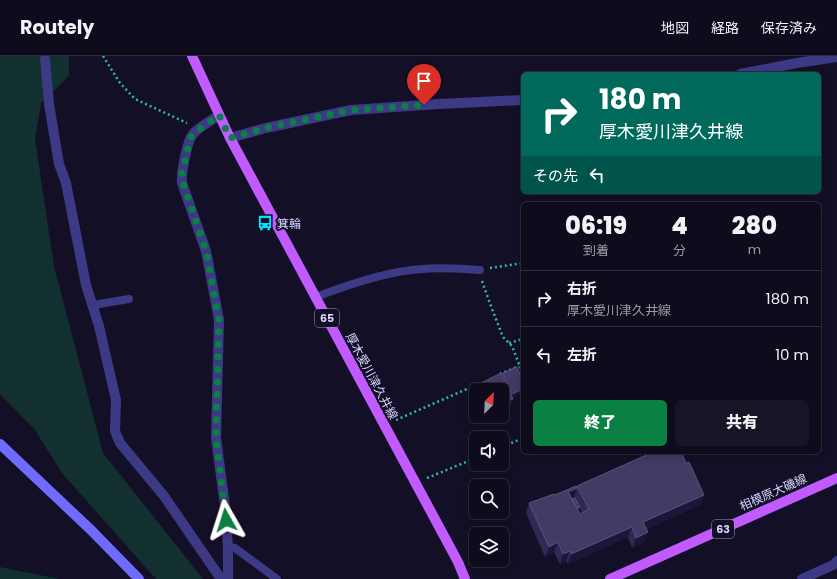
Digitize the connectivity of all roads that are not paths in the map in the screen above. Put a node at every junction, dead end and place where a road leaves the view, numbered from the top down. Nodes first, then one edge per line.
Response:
1 (192, 56) edge
2 (837, 57) edge
3 (45, 59) dead end
4 (750, 72) edge
5 (521, 100) edge
6 (219, 115) junction
7 (230, 138) junction
8 (480, 270) road end
9 (316, 297) junction
10 (129, 299) dead end
11 (93, 305) junction
12 (0, 444) edge
13 (837, 478) edge
14 (228, 547) junction
15 (837, 561) edge
16 (139, 579) edge
17 (221, 579) edge
18 (228, 579) edge
19 (277, 579) edge
20 (465, 579) edge
21 (610, 579) edge
22 (802, 579) edge

1 - 6 main road, 厚木愛川津久井線 / 65
2 - 4 street
3 - 11 street
5 - 7 street
6 - 7 main road, 厚木愛川津久井線 / 65
6 - 14 street
7 - 9 main road, 厚木愛川津久井線 / 65
8 - 9 lane
9 - 20 main road, 厚木愛川津久井線 / 65
10 - 11 lane
11 - 17 street
12 - 16 street
13 - 21 main road, 相模原大磯線 / 63
14 - 18 street
14 - 19 lane
15 - 22 street

